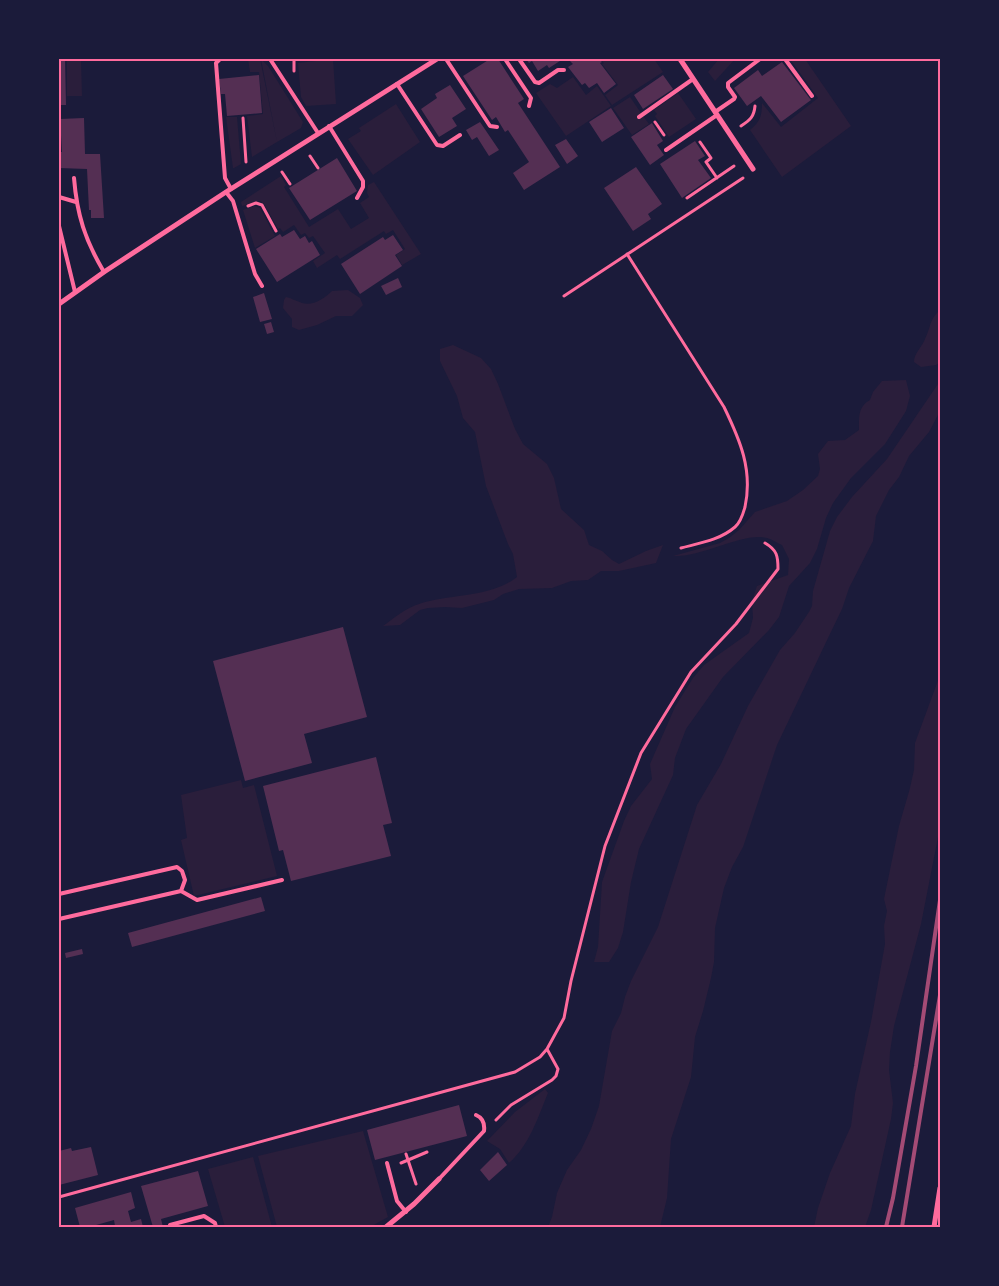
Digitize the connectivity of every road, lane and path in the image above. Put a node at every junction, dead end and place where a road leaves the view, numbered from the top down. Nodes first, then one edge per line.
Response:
1 (220, 59) edge
2 (270, 59) edge
3 (434, 59) edge
4 (446, 59) edge
5 (505, 59) edge
6 (519, 59) edge
7 (680, 59) edge
8 (760, 59) edge
9 (785, 59) edge
10 (564, 70) dead end
11 (693, 79) junction
12 (396, 84) junction
13 (812, 96) dead end
14 (529, 106) dead end
15 (755, 106) dead end
16 (648, 111) junction
17 (716, 114) junction
18 (639, 117) dead end
19 (243, 118) dead end
20 (329, 126) junction
21 (498, 127) dead end
22 (693, 132) junction
23 (318, 133) junction
24 (460, 135) dead end
25 (730, 135) junction
26 (672, 146) junction
27 (666, 150) dead end
28 (746, 158) junction
29 (753, 169) joint
30 (252, 175) junction
31 (74, 178) dead end
32 (717, 178) junction
33 (229, 190) junction
34 (59, 197) edge
35 (357, 198) dead end
36 (687, 198) dead end
37 (76, 202) junction
38 (236, 210) junction
39 (59, 226) edge
40 (276, 231) dead end
41 (627, 254) junction
42 (104, 272) junction
43 (262, 286) dead end
44 (75, 292) junction
45 (564, 296) dead end
46 (59, 304) edge
47 (765, 543) dead end
48 (681, 548) dead end
49 (282, 880) dead end
50 (181, 891) junction
51 (59, 894) edge
52 (59, 920) edge
53 (547, 1049) junction
54 (476, 1115) dead end
55 (484, 1131) junction
56 (427, 1152) dead end
57 (406, 1154) dead end
58 (408, 1161) junction
59 (388, 1164) joint
60 (439, 1179) joint
61 (940, 1188) edge
62 (425, 1193) junction
63 (59, 1198) edge
64 (406, 1212) junction
65 (170, 1226) dead end
66 (216, 1227) edge
67 (386, 1227) edge
68 (934, 1227) edge

1 - 33 lane
2 - 23 lane
3 - 12 street
4 - 21 lane
5 - 14 lane
6 - 10 lane
7 - 11 street
8 - 17 lane
9 - 13 lane
11 - 16 lane
11 - 17 street
12 - 20 street
12 - 24 lane
15 - 25 path
16 - 18 lane
16 - 26 path
17 - 22 lane
17 - 25 street
19 - 30 path
20 - 23 street
20 - 35 lane
22 - 26 lane
22 - 32 path
23 - 30 street
25 - 28 street
26 - 27 lane
28 - 29 street
28 - 32 path
29 - 41 path
30 - 33 street
31 - 37 lane
32 - 36 path
33 - 38 lane
33 - 42 street
34 - 37 lane
37 - 42 lane
38 - 40 path
38 - 43 lane
39 - 44 lane
41 - 45 path
41 - 48 path
42 - 44 street
44 - 46 street
47 - 53 path
49 - 50 lane
50 - 51 lane
50 - 52 lane
53 - 55 path
53 - 63 path
54 - 55 lane
55 - 60 lane
56 - 58 path
57 - 58 path
58 - 59 path
58 - 62 path
59 - 64 lane
60 - 62 street
61 - 68 street
62 - 64 street
64 - 67 street
65 - 66 lane

